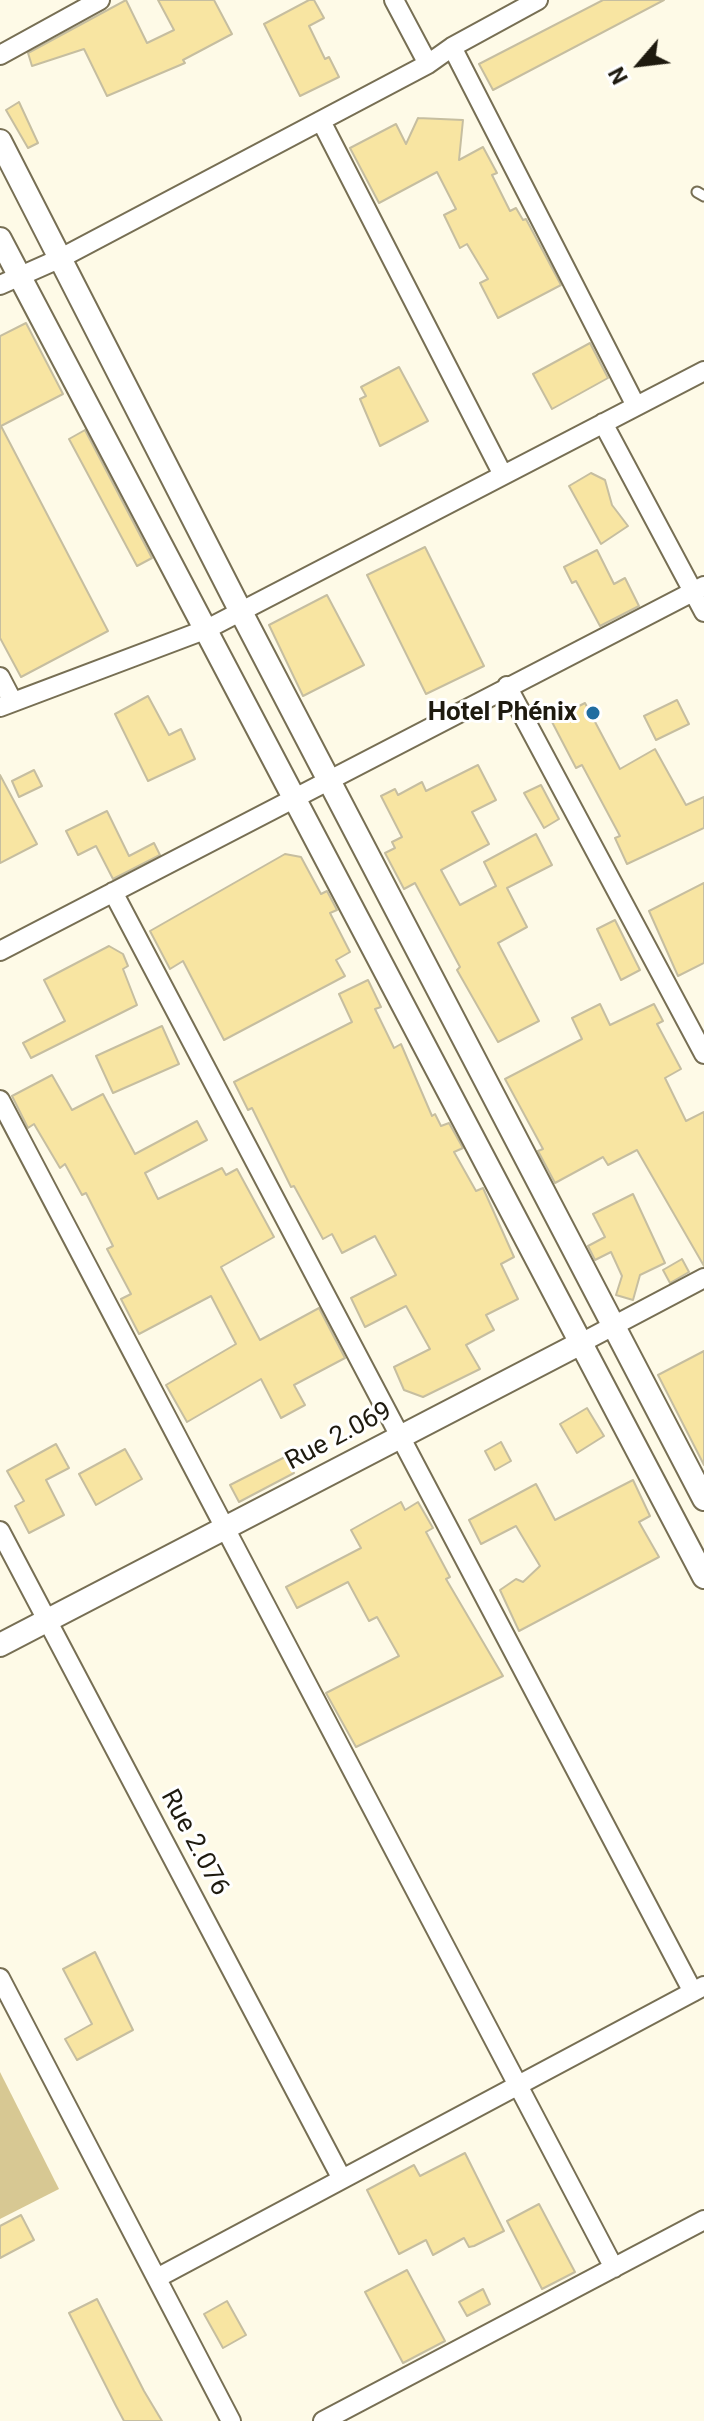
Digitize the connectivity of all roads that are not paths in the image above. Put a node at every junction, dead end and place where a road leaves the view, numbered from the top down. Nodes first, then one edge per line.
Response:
1 (100, 0) edge
2 (394, 0) edge
3 (538, 0) edge
4 (452, 47) junction
5 (0, 55) edge
6 (428, 64) junction
7 (321, 121) junction
8 (0, 141) edge
9 (0, 239) edge
10 (61, 258) junction
11 (10, 281) edge
12 (704, 371) edge
13 (636, 406) junction
14 (603, 423) junction
15 (503, 475) junction
16 (699, 589) edge
17 (241, 612) junction
18 (704, 612) edge
19 (207, 629) junction
20 (0, 677) edge
21 (507, 686) junction
22 (6, 704) edge
23 (329, 778) junction
24 (296, 796) junction
25 (113, 892) junction
26 (0, 951) edge
27 (704, 1054) edge
28 (0, 1100) edge
29 (704, 1278) edge
30 (614, 1326) junction
31 (581, 1343) junction
32 (402, 1435) junction
33 (704, 1499) edge
34 (225, 1528) junction
35 (0, 1531) edge
36 (704, 1577) edge
37 (47, 1620) junction
38 (0, 1645) edge
39 (0, 1978) edge
40 (698, 1989) edge
41 (518, 2086) junction
42 (342, 2179) junction
43 (704, 2220) edge
44 (614, 2268) junction
45 (157, 2278) junction
46 (231, 2421) edge
47 (323, 2421) edge

1 - 5 street
2 - 6 street
3 - 4 street
4 - 6 street
4 - 13 street
6 - 7 street
7 - 10 street
7 - 15 street
8 - 10 street
9 - 11 street
10 - 11 street
10 - 17 street
11 - 19 street
12 - 13 street
13 - 14 street
14 - 15 street
14 - 16 street
15 - 17 street
16 - 18 street
16 - 21 street
17 - 19 street
17 - 23 street
19 - 22 street
19 - 24 street
20 - 22 street
21 - 23 street
21 - 27 street
23 - 24 street
23 - 30 street
24 - 25 street
24 - 31 street
25 - 26 street
25 - 32 street
28 - 34 street
29 - 30 street, Rue 2.069
30 - 31 street, Rue 2.069
30 - 33 street
31 - 32 street, Rue 2.069
31 - 36 street
32 - 34 street, Rue 2.069
32 - 40 street
34 - 37 street, Rue 2.069
34 - 41 street
35 - 37 street, Rue 2.076
37 - 38 street, Rue 2.069
37 - 42 street, Rue 2.076
39 - 45 street
40 - 41 street
41 - 42 street
41 - 44 street
42 - 45 street
43 - 44 street
44 - 47 street
45 - 46 street

